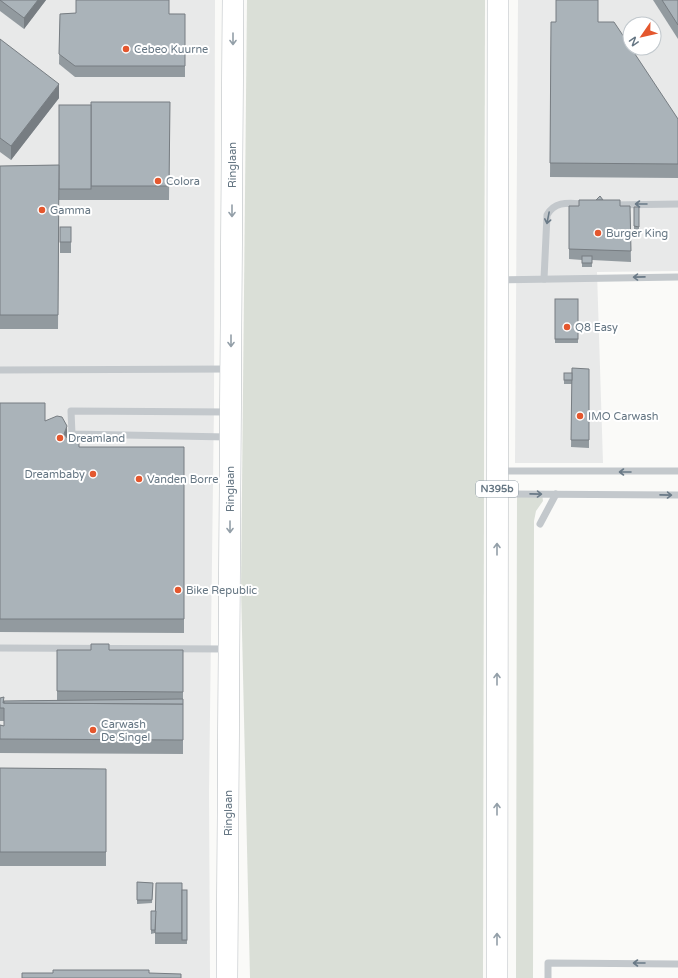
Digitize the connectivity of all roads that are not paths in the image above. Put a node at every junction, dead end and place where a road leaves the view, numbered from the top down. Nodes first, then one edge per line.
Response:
1 (233, 0) edge
2 (498, 0) edge
3 (592, 204) edge
4 (678, 204) edge
5 (604, 205) edge
6 (678, 277) edge
7 (544, 279) junction
8 (498, 280) junction
9 (231, 369) junction
10 (0, 370) edge
11 (230, 412) junction
12 (230, 437) junction
13 (498, 471) junction
14 (678, 471) edge
15 (497, 494) junction
16 (556, 494) junction
17 (678, 495) edge
18 (540, 524) dead end
19 (0, 648) edge
20 (229, 649) junction
21 (678, 964) edge
22 (227, 978) edge
23 (497, 978) edge
24 (548, 978) edge

1 -> 9 main road, Ringlaan
2 - 8 main road, N395b
3 -> 7 lane
4 -> 5 lane
6 -> 7 lane
7 - 8 lane
8 - 13 main road, N395b
9 - 10 lane
9 - 11 main road, Ringlaan
11 - 12 main road, Ringlaan
11 - 12 lane
12 -> 20 main road, Ringlaan
14 -> 13 lane
13 - 15 main road, N395b
15 -> 16 lane
23 -> 15 main road, N395b
16 -> 17 lane
16 - 18 lane
19 - 20 lane
20 - 22 main road, Ringlaan
21 -> 24 lane

